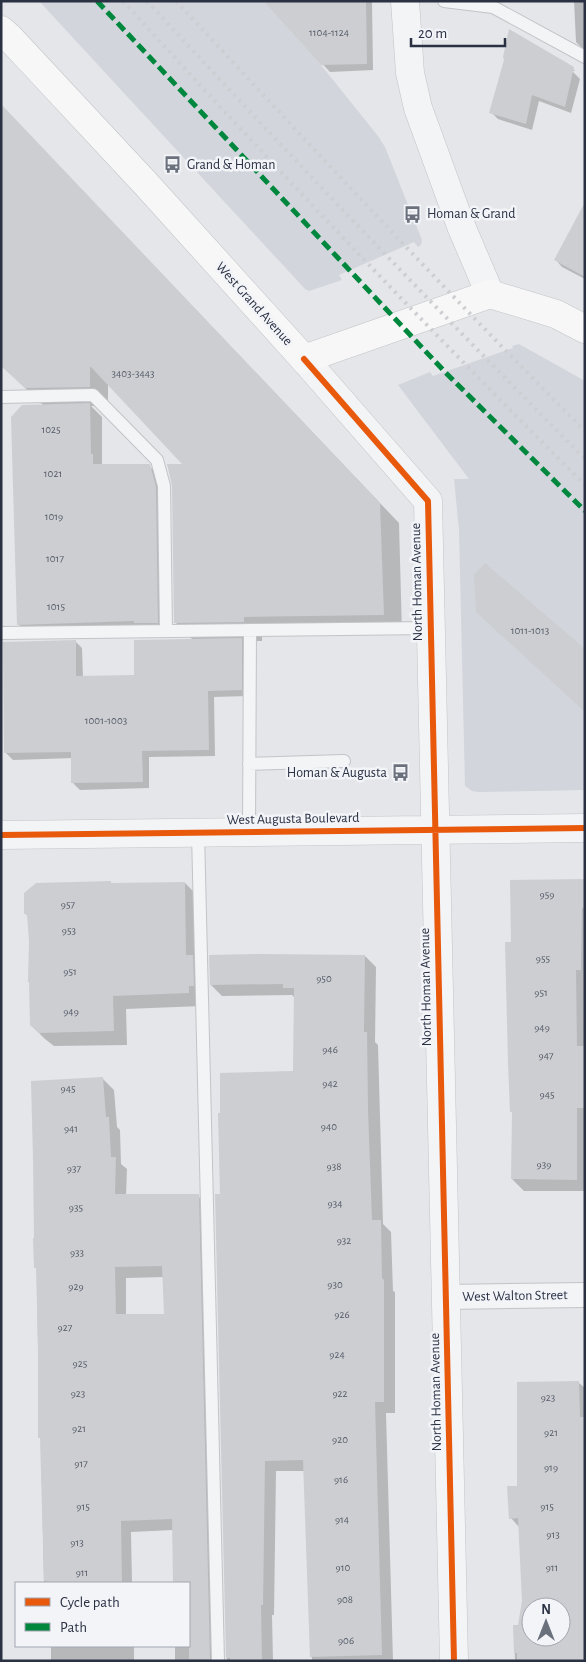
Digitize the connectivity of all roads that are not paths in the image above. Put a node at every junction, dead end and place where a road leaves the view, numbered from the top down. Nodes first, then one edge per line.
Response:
1 (405, 1) edge
2 (444, 1) edge
3 (1, 30) edge
4 (585, 57) edge
5 (490, 294) junction
6 (585, 329) edge
7 (304, 359) junction
8 (1, 397) edge
9 (431, 628) junction
10 (250, 630) junction
11 (166, 631) junction
12 (1, 633) edge
13 (344, 761) dead end
14 (249, 764) junction
15 (585, 828) edge
16 (435, 830) junction
17 (198, 832) junction
18 (249, 832) junction
19 (1, 835) edge
20 (585, 1295) edge
21 (446, 1297) junction
22 (218, 1661) edge
23 (454, 1661) edge

1 - 5 street
2 - 4 lane
3 - 7 main road, West Grand Avenue
5 - 6 main road
5 - 7 main road
7 - 9 street, North Homan Avenue
8 - 11 lane
9 - 10 lane
9 - 16 street, North Homan Avenue
10 - 11 lane
10 - 14 lane
11 - 12 lane
13 - 14 lane
14 - 18 lane
15 - 16 street, West Augusta Boulevard
16 - 18 street, West Augusta Boulevard
16 - 21 street, North Homan Avenue
17 - 18 street, West Augusta Boulevard
17 - 19 street, West Augusta Boulevard
17 - 22 lane
20 - 21 street, West Walton Street
21 - 23 street, North Homan Avenue

